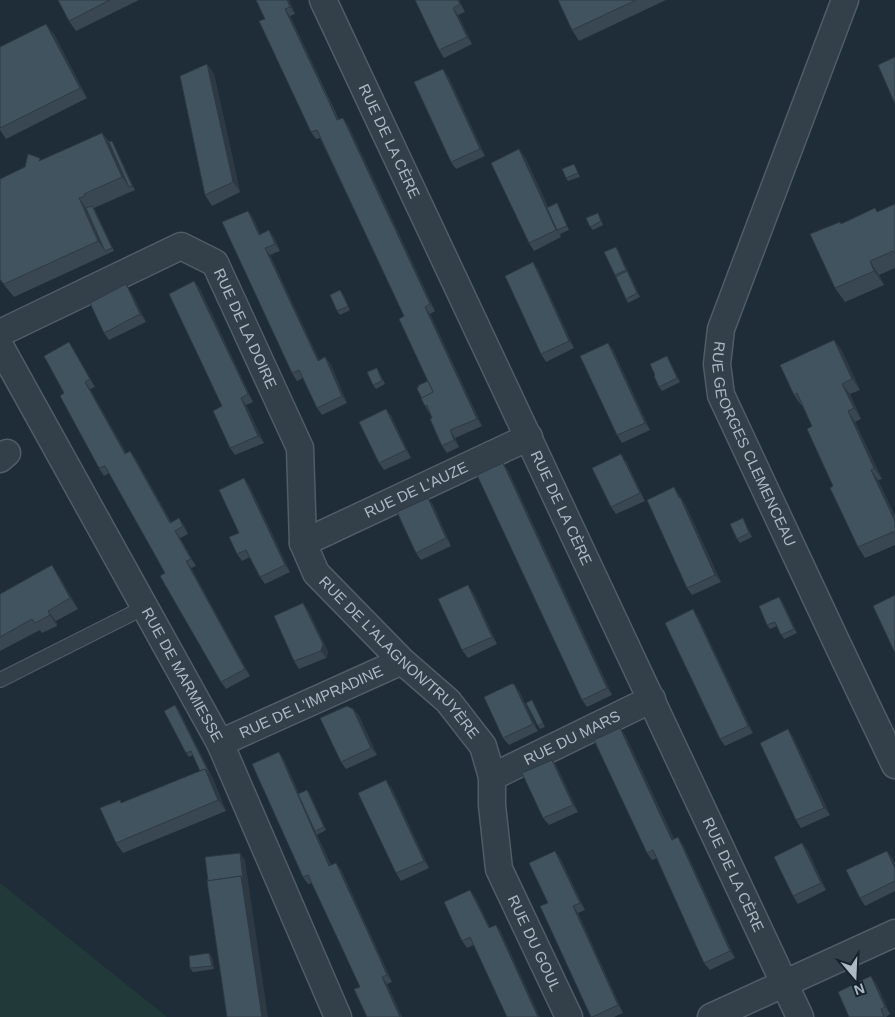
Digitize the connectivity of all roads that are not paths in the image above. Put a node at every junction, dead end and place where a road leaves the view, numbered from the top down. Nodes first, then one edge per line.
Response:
1 (323, 0) edge
2 (845, 0) edge
3 (0, 333) edge
4 (0, 346) edge
5 (528, 437) junction
6 (300, 448) joint
7 (303, 542) junction
8 (145, 607) junction
9 (402, 661) junction
10 (0, 680) edge
11 (652, 699) junction
12 (220, 742) junction
13 (895, 765) edge
14 (492, 777) junction
15 (499, 869) joint
16 (895, 933) edge
17 (785, 983) junction
18 (338, 1017) edge
19 (569, 1017) edge
20 (711, 1017) edge
21 (800, 1017) edge

1 - 5 street, RUE DE LA CÈRE
2 - 13 street, RUE GEORGES CLEMENCEAU
3 - 6 street, RUE DE LA DOIRE
4 - 8 street, RUE DE MARMIESSE
5 - 7 street, RUE DE L'AUZE
5 - 11 street, RUE DE LA CÈRE
6 - 7 street, RUE DE L'ALAGNON/TRUYÈRE
7 - 9 street, RUE DE L'ALAGNON/TRUYÈRE
8 - 10 lane
8 - 12 street, RUE DE MARMIESSE
9 - 12 street, RUE DE L'IMPRADINE
9 - 14 street, RUE DE L'ALAGNON/TRUYÈRE
11 - 14 street, RUE DU MARS
11 - 17 street, RUE DE LA CÈRE
12 - 18 street, RUE DE MARMIESSE
14 - 15 street, RUE DE L'ALAGNON/TRUYÈRE
15 - 19 street, RUE DU GOUL
16 - 17 street
17 - 20 street
17 - 21 street, RUE DE LA CÈRE

